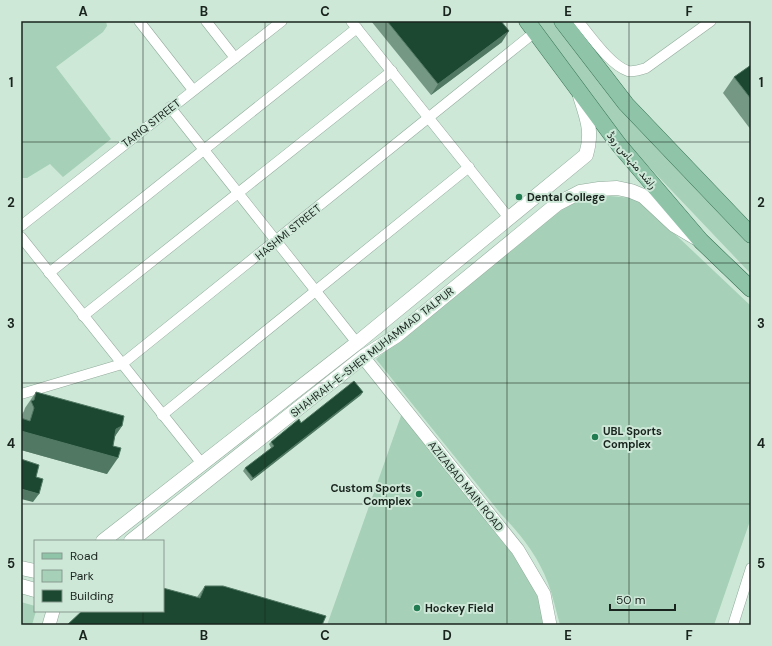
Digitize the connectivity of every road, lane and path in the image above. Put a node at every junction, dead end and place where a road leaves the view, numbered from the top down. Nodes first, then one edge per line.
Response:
1 (139, 21) edge
2 (206, 21) edge
3 (562, 21) edge
4 (578, 21) edge
5 (279, 22) edge
6 (709, 22) edge
7 (354, 25) edge
8 (531, 26) edge
9 (235, 58) junction
10 (392, 71) junction
11 (193, 90) junction
12 (578, 91) junction
13 (170, 107) junction
14 (429, 118) junction
15 (204, 150) junction
16 (469, 167) junction
17 (238, 193) junction
18 (510, 218) junction
19 (21, 226) edge
20 (751, 235) edge
21 (21, 237) edge
22 (277, 241) junction
23 (701, 241) junction
24 (49, 273) junction
25 (751, 289) edge
26 (316, 292) junction
27 (83, 316) junction
28 (357, 344) junction
29 (363, 357) junction
30 (122, 364) junction
31 (21, 394) edge
32 (162, 415) junction
33 (203, 465) junction
34 (104, 540) edge
35 (132, 540) edge
36 (21, 568) edge
37 (34, 571) edge
38 (751, 571) edge
39 (21, 586) edge
40 (34, 590) edge
41 (53, 612) edge
42 (49, 625) edge
43 (550, 625) edge
44 (733, 625) edge

1 - 11 street
2 - 9 street
3 - 20 main road
4 - 6 street
5 - 9 street, TARIQ STREET
7 - 10 street
7 - 15 street
8 - 12 main road, راشد منہاس روڈ
8 - 14 street, HASHMI STREET
9 - 11 street, TARIQ STREET
10 - 14 street
10 - 17 street
11 - 13 street, TARIQ STREET
12 - 18 main road, SHAHRAH-E-SHER MUHAMMAD TALPUR
12 - 23 main road, راشد منہاس روڈ
13 - 15 street
13 - 19 street, TARIQ STREET
14 - 16 street
14 - 22 street, HASHMI STREET
15 - 17 street
15 - 24 street
16 - 18 street
16 - 26 street
17 - 22 street
17 - 27 street
18 - 28 main road, SHAHRAH-E-SHER MUHAMMAD TALPUR
21 - 24 street
22 - 26 street
22 - 30 street, HASHMI STREET
23 - 25 main road, راشد منہاس روڈ
23 - 29 main road, SHAHRAH-E-SHER MUHAMMAD TALPUR
24 - 27 street
26 - 28 street
26 - 32 street
27 - 30 street
28 - 33 main road, SHAHRAH-E-SHER MUHAMMAD TALPUR
29 - 35 main road, SHAHRAH-E-SHER MUHAMMAD TALPUR
29 - 43 street, AZIZABAD MAIN ROAD
30 - 31 street, HASHMI STREET
30 - 32 street
32 - 33 street
33 - 34 main road, SHAHRAH-E-SHER MUHAMMAD TALPUR
36 - 37 main road
38 - 44 street
39 - 40 main road
41 - 42 street

